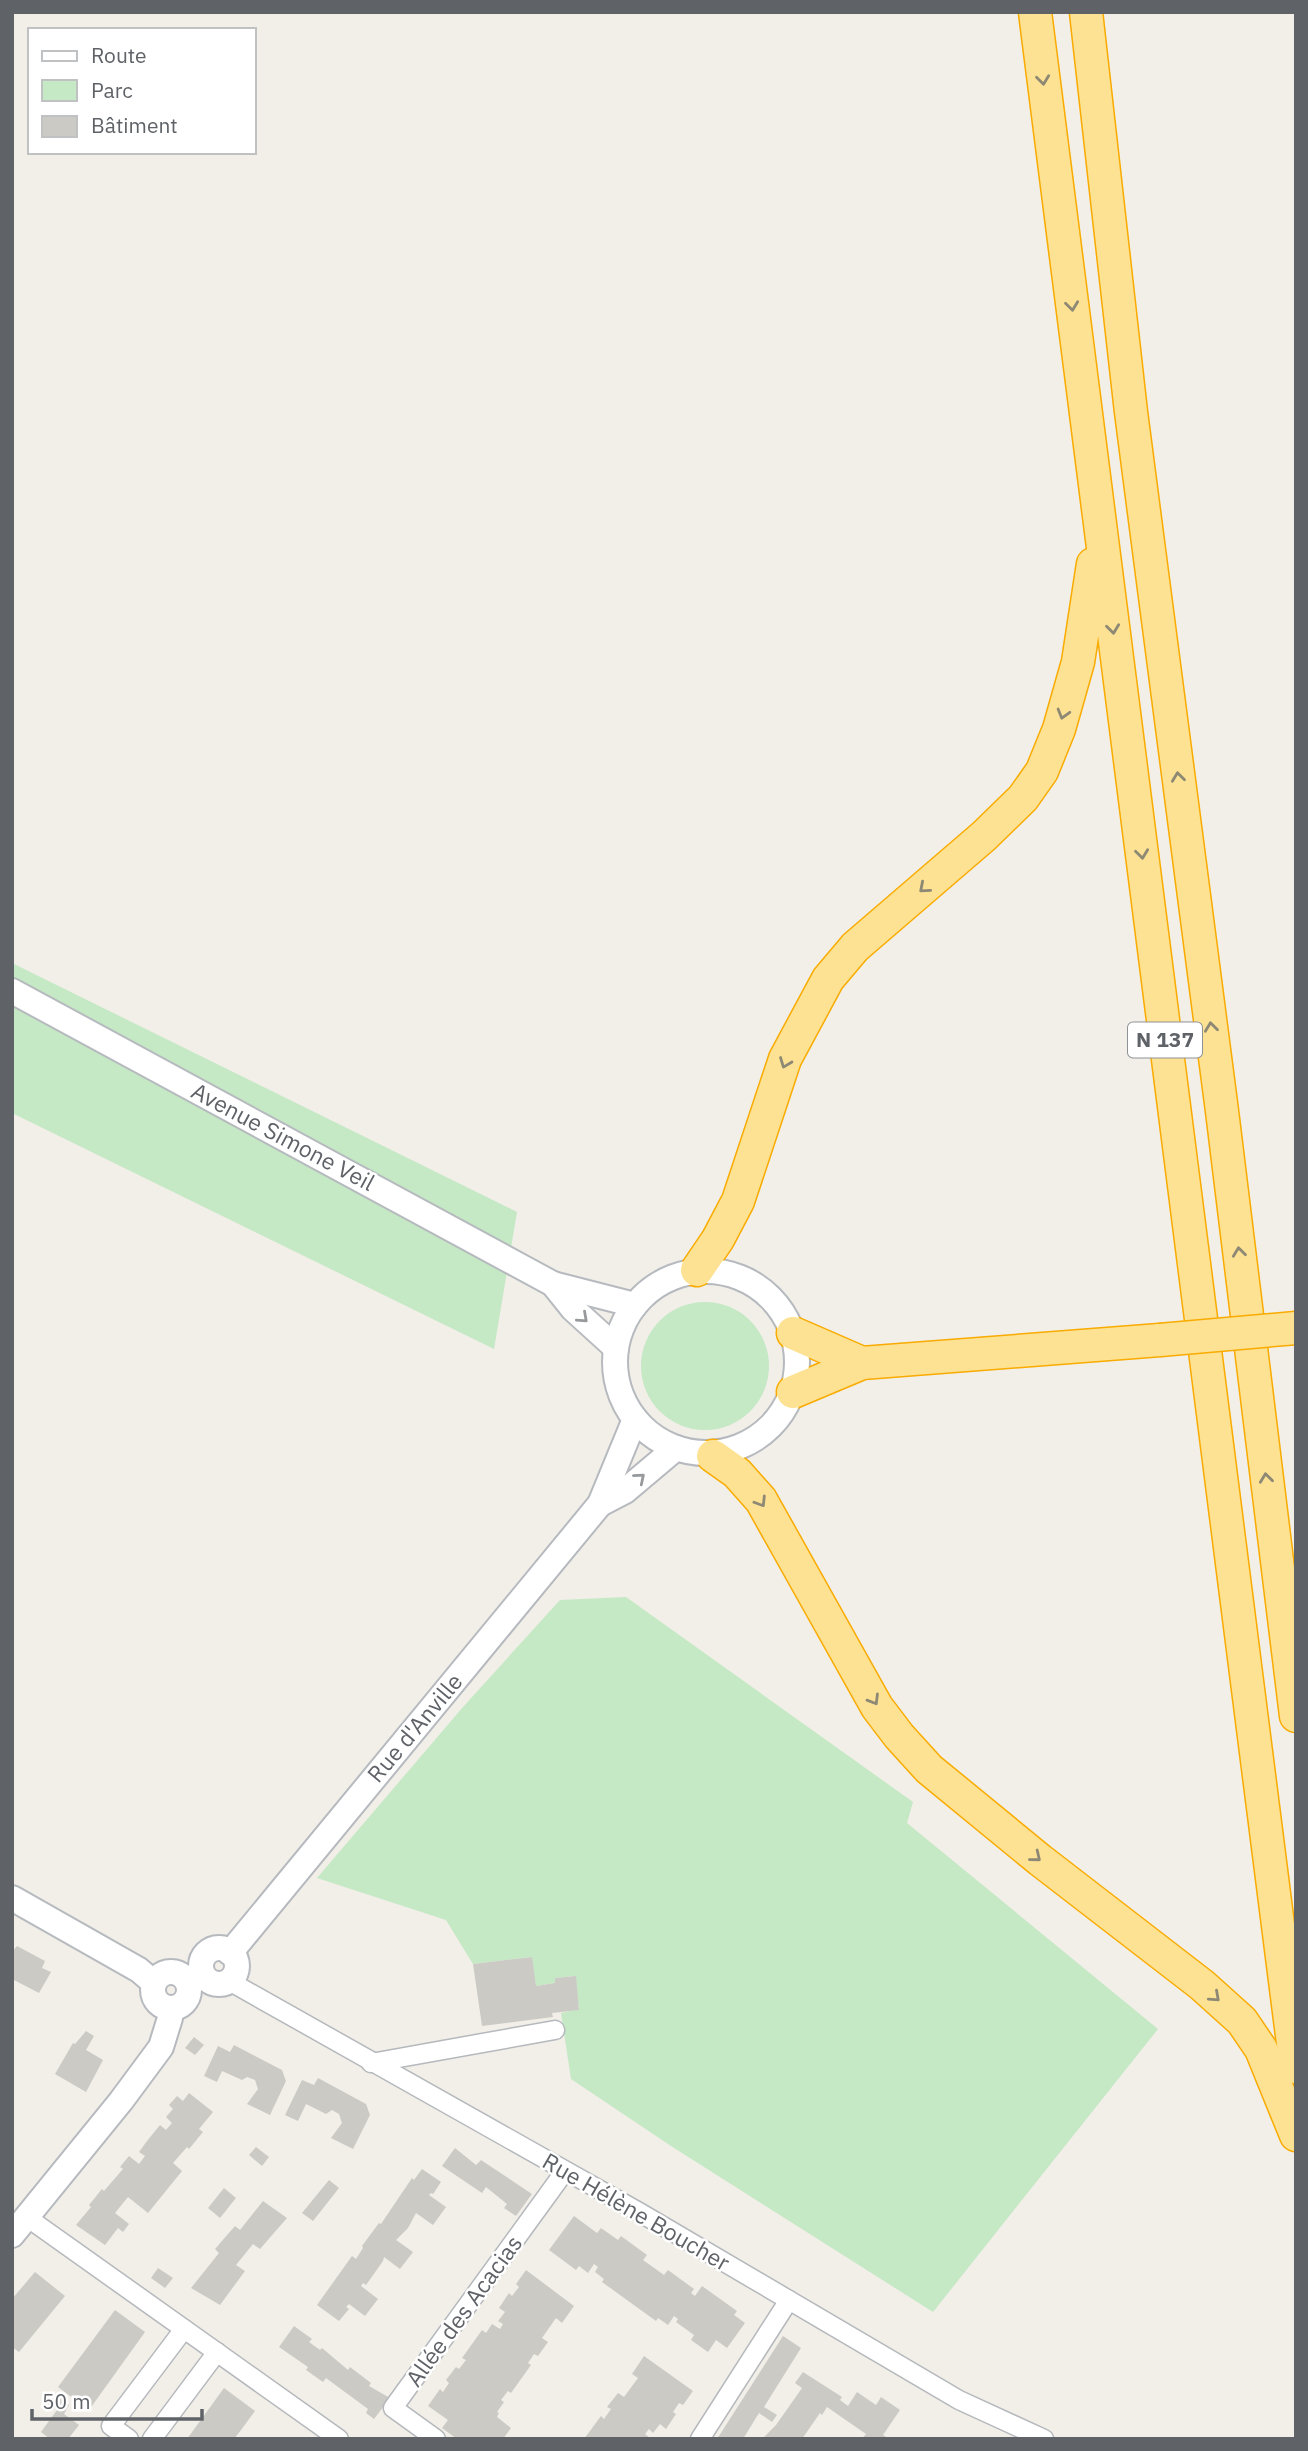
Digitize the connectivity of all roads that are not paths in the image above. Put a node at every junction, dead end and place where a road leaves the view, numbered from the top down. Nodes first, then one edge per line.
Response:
1 (1035, 12) edge
2 (1087, 12) edge
3 (1099, 517) junction
4 (12, 991) edge
5 (697, 1270) junction
6 (553, 1284) junction
7 (635, 1305) junction
8 (1296, 1328) edge
9 (793, 1333) junction
10 (616, 1348) junction
11 (862, 1363) junction
12 (793, 1392) junction
13 (635, 1419) junction
14 (676, 1448) junction
15 (713, 1455) junction
16 (600, 1504) junction
17 (1273, 1530) junction
18 (1296, 1579) edge
19 (1296, 1716) edge
20 (12, 1898) edge
21 (230, 1953) junction
22 (202, 1959) junction
23 (178, 1973) junction
24 (220, 1982) junction
25 (154, 1983) junction
26 (179, 2003) junction
27 (555, 2030) dead end
28 (371, 2063) junction
29 (1296, 2067) edge
30 (1296, 2135) edge
31 (565, 2171) junction
32 (20, 2227) edge
33 (789, 2300) junction
34 (184, 2329) junction
35 (217, 2352) junction
36 (129, 2439) edge
37 (152, 2439) edge
38 (339, 2439) edge
39 (436, 2439) edge
40 (700, 2439) edge
41 (1045, 2439) edge

1 -> 3 highway, N 137
17 -> 2 highway, N 137
3 -> 5 highway
3 -> 29 highway, N 137
4 - 6 street, Avenue Simone Veil
5 - 7 street
5 - 9 street
6 - 7 street, Avenue Simone Veil
6 -> 10 street, Avenue Simone Veil
7 - 10 street
8 - 11 highway, bridge
9 - 11 highway
9 - 12 street
10 - 13 street
11 - 12 highway
12 - 15 street
13 - 14 street
13 - 16 street, Rue d'Anville
14 - 15 street
16 -> 14 street, Rue d'Anville
15 -> 30 highway
16 - 21 street, Rue d'Anville
17 - 18 highway
17 - 19 highway, N 137
20 - 25 street
21 - 22 street
21 - 24 street
22 - 23 street
22 - 24 street
23 - 25 street
23 - 26 street
24 - 26 street
24 - 28 street, Rue Hélène Boucher
25 - 26 street
26 - 32 street
27 - 28 street
28 - 31 street, Rue Hélène Boucher
31 - 33 street, Rue Hélène Boucher
31 - 39 street, Allée des Acacias
32 - 34 street
33 - 40 street
33 - 41 street, Rue Hélène Boucher
34 - 35 street
34 - 36 street
35 - 37 street
35 - 38 street

